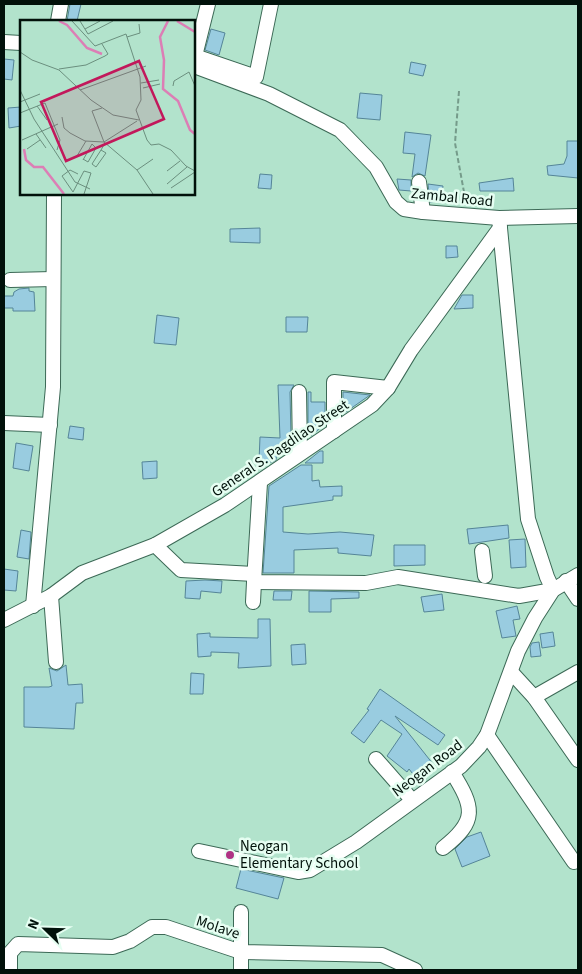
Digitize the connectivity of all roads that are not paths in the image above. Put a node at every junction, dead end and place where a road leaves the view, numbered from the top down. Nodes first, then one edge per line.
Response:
1 (61, 4) edge
2 (208, 4) edge
3 (270, 4) edge
4 (58, 20) edge
5 (4, 42) edge
6 (20, 43) edge
7 (195, 57) edge
8 (195, 61) edge
9 (195, 61) edge
10 (419, 182) dead end
11 (54, 195) edge
12 (423, 212) junction
13 (578, 216) edge
14 (500, 223) junction
15 (53, 279) junction
16 (10, 280) dead end
17 (388, 388) junction
18 (299, 392) dead end
19 (4, 423) edge
20 (50, 425) junction
21 (334, 431) junction
22 (300, 452) junction
23 (260, 483) junction
24 (155, 545) junction
25 (482, 551) dead end
26 (485, 576) dead end
27 (254, 578) junction
28 (572, 578) edge
29 (553, 590) junction
30 (51, 596) junction
31 (578, 599) edge
32 (253, 602) dead end
33 (33, 606) junction
34 (5, 618) edge
35 (56, 662) dead end
36 (511, 672) junction
37 (578, 672) edge
38 (534, 697) junction
39 (487, 735) junction
40 (376, 760) dead end
41 (578, 760) edge
42 (452, 772) junction
43 (412, 800) junction
44 (443, 848) dead end
45 (199, 851) dead end
46 (574, 862) dead end
47 (241, 912) dead end
48 (241, 952) junction
49 (10, 970) edge
50 (241, 970) edge
51 (415, 970) edge

1 - 4 street
2 - 7 street
3 - 8 street
5 - 6 street
9 - 12 street, Zambal Road
10 - 12 street
11 - 15 street
12 - 14 street, Zambal Road
13 - 14 street, Zambal Road
14 - 17 street, General S. Pagdilao Street
14 - 29 street
15 - 16 street
15 - 20 street
17 - 21 street, General S. Pagdilao Street
17 - 21 street
18 - 22 street
19 - 20 street
20 - 33 street
21 - 22 street, General S. Pagdilao Street
22 - 23 street, General S. Pagdilao Street
23 - 24 street, General S. Pagdilao Street
23 - 27 street
24 - 27 street
24 - 30 street, General S. Pagdilao Street
25 - 26 street
27 - 29 street
27 - 32 street
28 - 29 street, Neogan Road
28 - 31 street
29 - 36 street, Neogan Road
30 - 33 street, General S. Pagdilao Street
30 - 35 street
33 - 34 street, General S. Pagdilao Street
36 - 38 street
36 - 39 street, Neogan Road
37 - 38 street
38 - 41 street
39 - 42 street, Neogan Road
39 - 46 street
40 - 43 street
42 - 43 street, Neogan Road
42 - 44 street
43 - 45 street, Neogan Road
47 - 48 street
48 - 49 street, Molave
48 - 50 street
48 - 51 street, Molave

